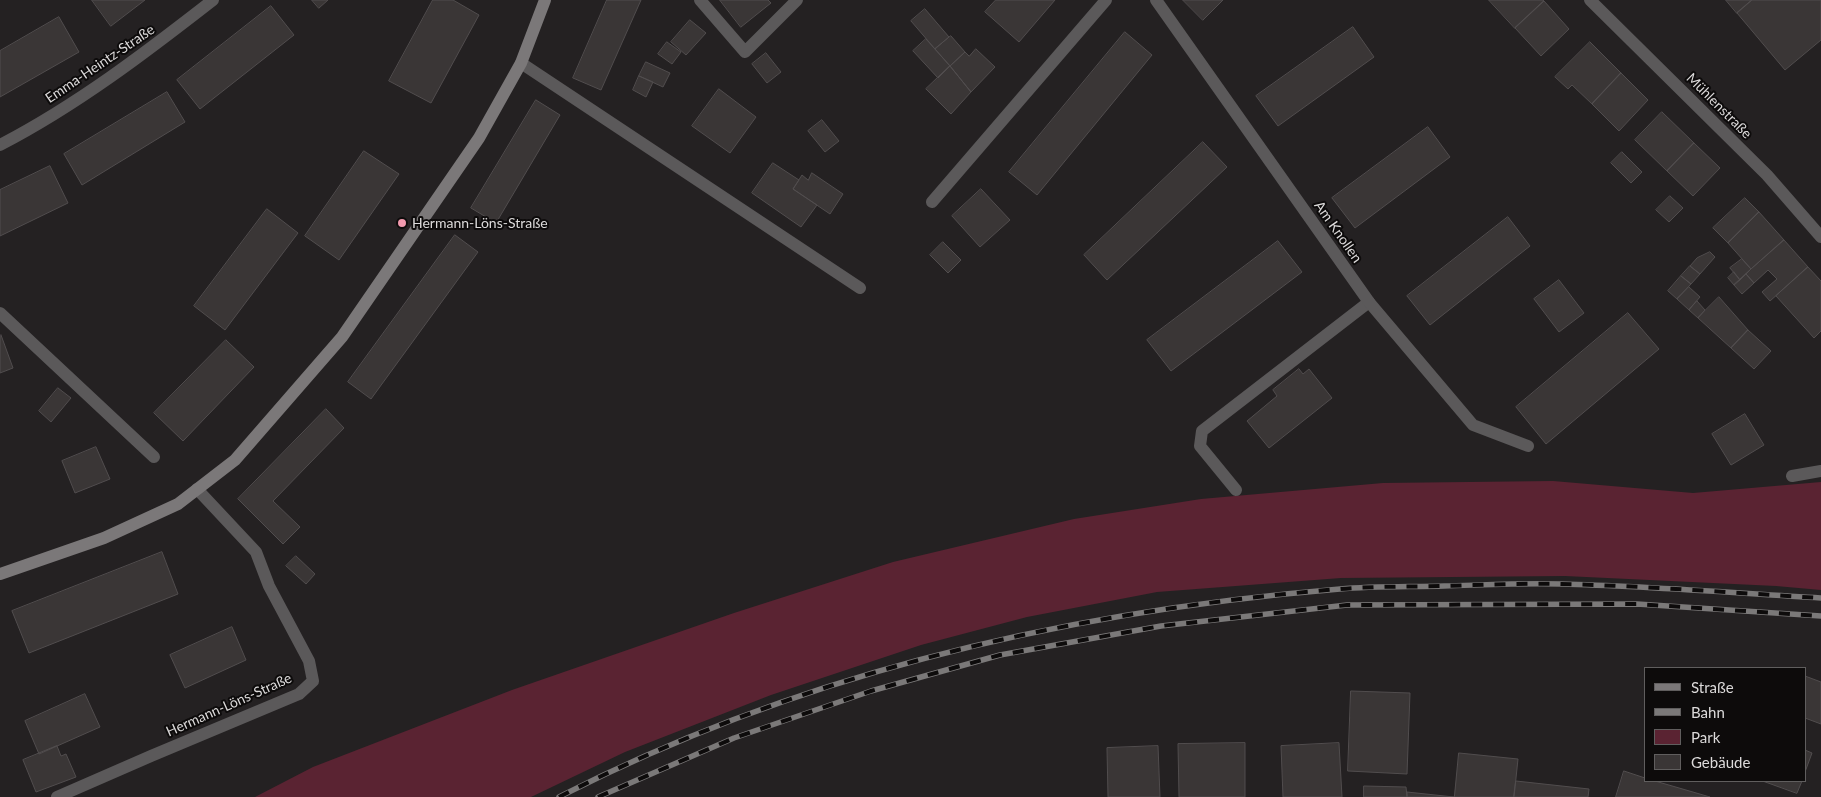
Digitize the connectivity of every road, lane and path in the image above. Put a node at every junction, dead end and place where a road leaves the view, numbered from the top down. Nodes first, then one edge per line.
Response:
1 (213, 0) edge
2 (545, 0) edge
3 (700, 0) edge
4 (797, 0) edge
5 (1106, 0) edge
6 (1156, 0) edge
7 (1590, 0) edge
8 (521, 63) junction
9 (0, 145) edge
10 (932, 202) dead end
11 (1821, 237) edge
12 (860, 288) dead end
13 (1369, 302) junction
14 (0, 313) edge
15 (1528, 446) dead end
16 (154, 458) dead end
17 (1821, 471) edge
18 (1792, 476) dead end
19 (197, 489) junction
20 (1236, 490) dead end
21 (0, 574) edge
22 (57, 797) edge

1 - 9 street, Emma-Heintz-Straße
2 - 8 main road
3 - 4 street
5 - 10 street
6 - 13 street, Am Knollen
7 - 11 street, Mühlenstraße
8 - 12 street
8 - 19 main road
13 - 15 street, Am Knollen
13 - 20 street
14 - 16 street
17 - 18 street
19 - 21 main road
19 - 22 street, Hermann-Löns-Straße

